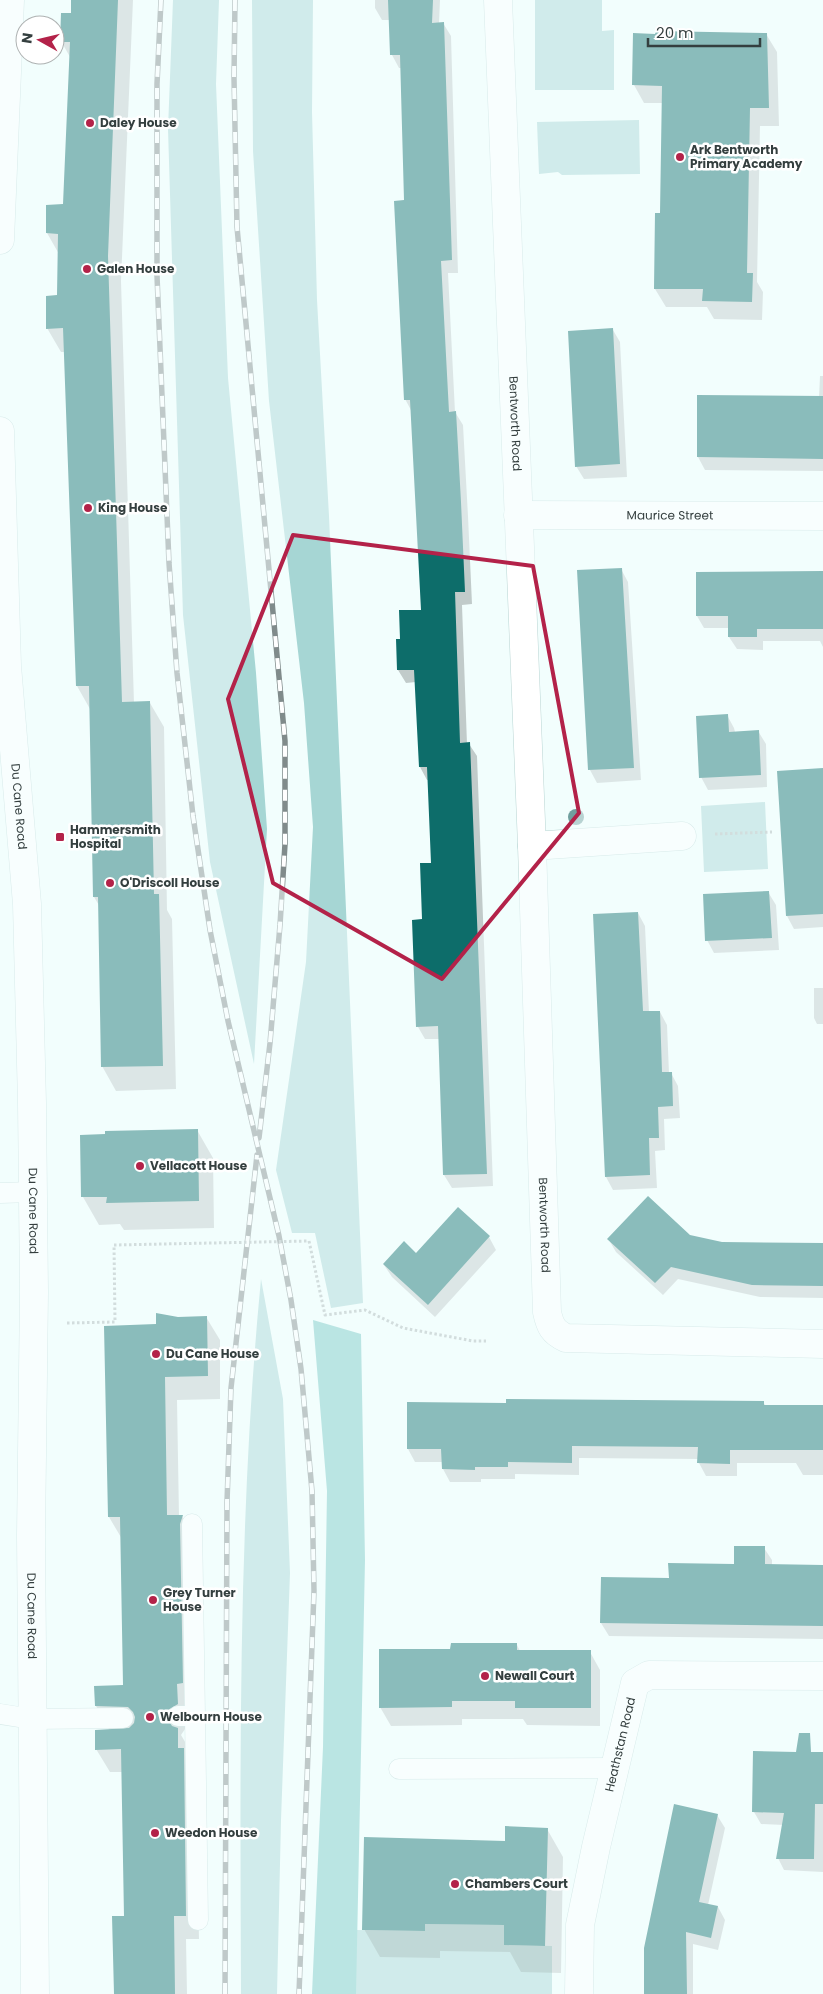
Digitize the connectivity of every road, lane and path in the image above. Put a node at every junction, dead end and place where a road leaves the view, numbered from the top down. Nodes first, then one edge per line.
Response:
1 (10, 0) edge
2 (498, 0) edge
3 (0, 240) edge
4 (0, 431) edge
5 (518, 515) junction
6 (823, 516) edge
7 (4, 667) edge
8 (772, 832) dead end
9 (682, 836) joint
10 (532, 846) junction
11 (32, 1192) junction
12 (0, 1193) edge
13 (81, 1322) dead end
14 (486, 1341) dead end
15 (823, 1344) edge
16 (192, 1524) dead end
17 (823, 1676) edge
18 (0, 1714) edge
19 (123, 1718) dead end
20 (32, 1719) junction
21 (614, 1768) junction
22 (399, 1770) dead end
23 (198, 1920) dead end
24 (34, 1994) edge
25 (579, 1994) edge

1 - 3 street
2 - 5 street, Bentworth Road
4 - 7 street, Du Cane Road
5 - 6 street, Maurice Street
5 - 10 street, Bentworth Road
7 - 11 street, Du Cane Road
8 - 9 path
9 - 10 street
10 - 15 street, Bentworth Road
11 - 12 lane
11 - 20 street, Du Cane Road
13 - 14 path, bridge
16 - 23 lane
17 - 21 street, Heathstan Road
18 - 20 lane
19 - 20 lane
20 - 24 street, Du Cane Road
21 - 22 lane
21 - 25 street, Heathstan Road

